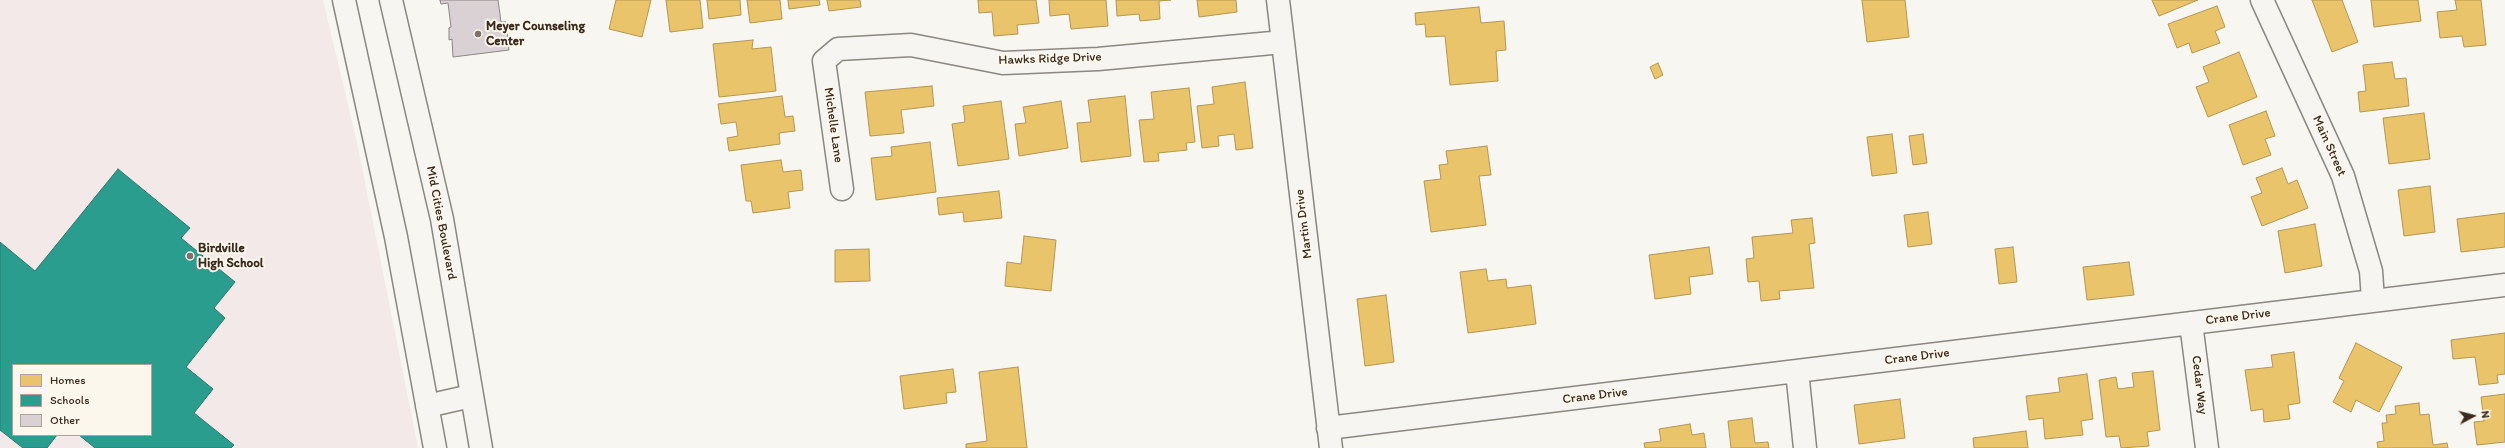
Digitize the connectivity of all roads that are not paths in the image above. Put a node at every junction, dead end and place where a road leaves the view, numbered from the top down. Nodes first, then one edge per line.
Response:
1 (344, 0) edge
2 (391, 0) edge
3 (1278, 0) edge
4 (2262, 0) edge
5 (1283, 42) junction
6 (824, 61) joint
7 (842, 189) dead end
8 (2505, 285) edge
9 (2373, 300) junction
10 (2191, 323) junction
11 (1797, 371) junction
12 (471, 396) junction
13 (427, 406) junction
14 (1330, 438) edge
15 (435, 448) edge
16 (481, 448) edge
17 (1805, 448) edge
18 (2206, 448) edge

1 - 13 street
2 - 12 street, Mid Cities Boulevard
3 - 5 street, Martin Drive
4 - 9 street, Main Street
5 - 6 street, Hawks Ridge Drive
5 - 14 street, Martin Drive
6 - 7 street, Michelle Lane
8 - 9 street, Crane Drive
9 - 10 street, Crane Drive
10 - 11 street, Crane Drive
10 - 18 street, Cedar Way
11 - 14 street, Crane Drive
11 - 17 street
12 - 13 street
12 - 16 street, Mid Cities Boulevard
13 - 15 street

